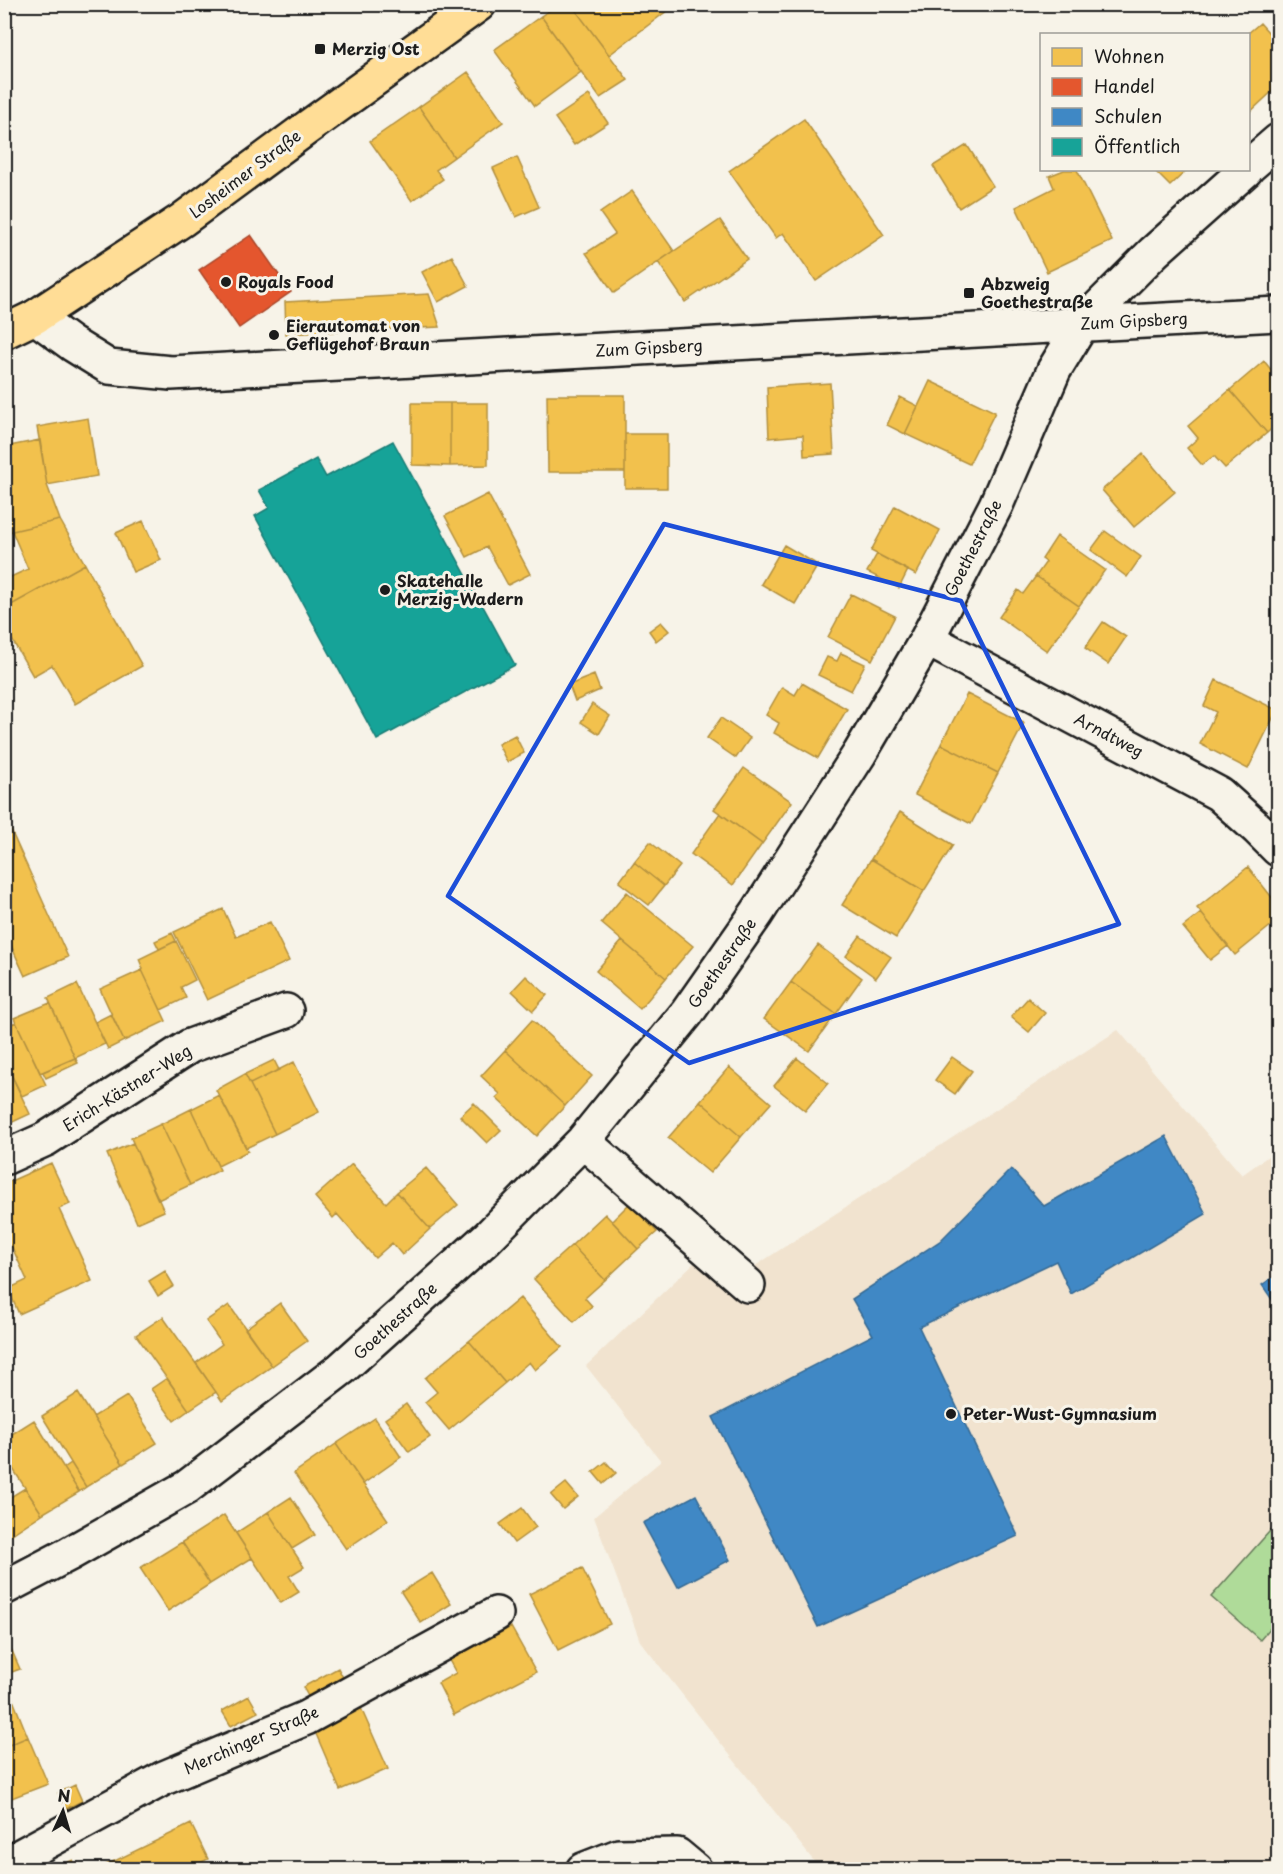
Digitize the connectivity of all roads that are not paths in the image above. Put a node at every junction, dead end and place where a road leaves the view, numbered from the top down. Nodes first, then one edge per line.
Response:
1 (479, 4) edge
2 (1278, 141) edge
3 (1250, 166) edge
4 (1245, 171) edge
5 (1278, 314) edge
6 (36, 317) junction
7 (1082, 324) junction
8 (4, 332) edge
9 (927, 639) junction
10 (1278, 849) edge
11 (286, 1011) dead end
12 (583, 1141) junction
13 (4, 1158) edge
14 (748, 1285) dead end
15 (4, 1588) edge
16 (496, 1614) dead end
17 (4, 1865) edge
18 (583, 1869) edge
19 (695, 1869) edge

1 - 6 main road, Losheimer Straße
2 - 3 street, Goethestraße
4 - 7 street, Goethestraße
5 - 7 street, Zum Gipsberg
6 - 7 street, Zum Gipsberg
6 - 8 main road, Losheimer Straße
7 - 9 street, Goethestraße
9 - 10 street, Arndtweg
9 - 12 street, Goethestraße
11 - 13 street, Erich-Kästner-Weg
12 - 14 street
12 - 15 street, Goethestraße
16 - 17 street, Merchinger Straße
18 - 19 street

